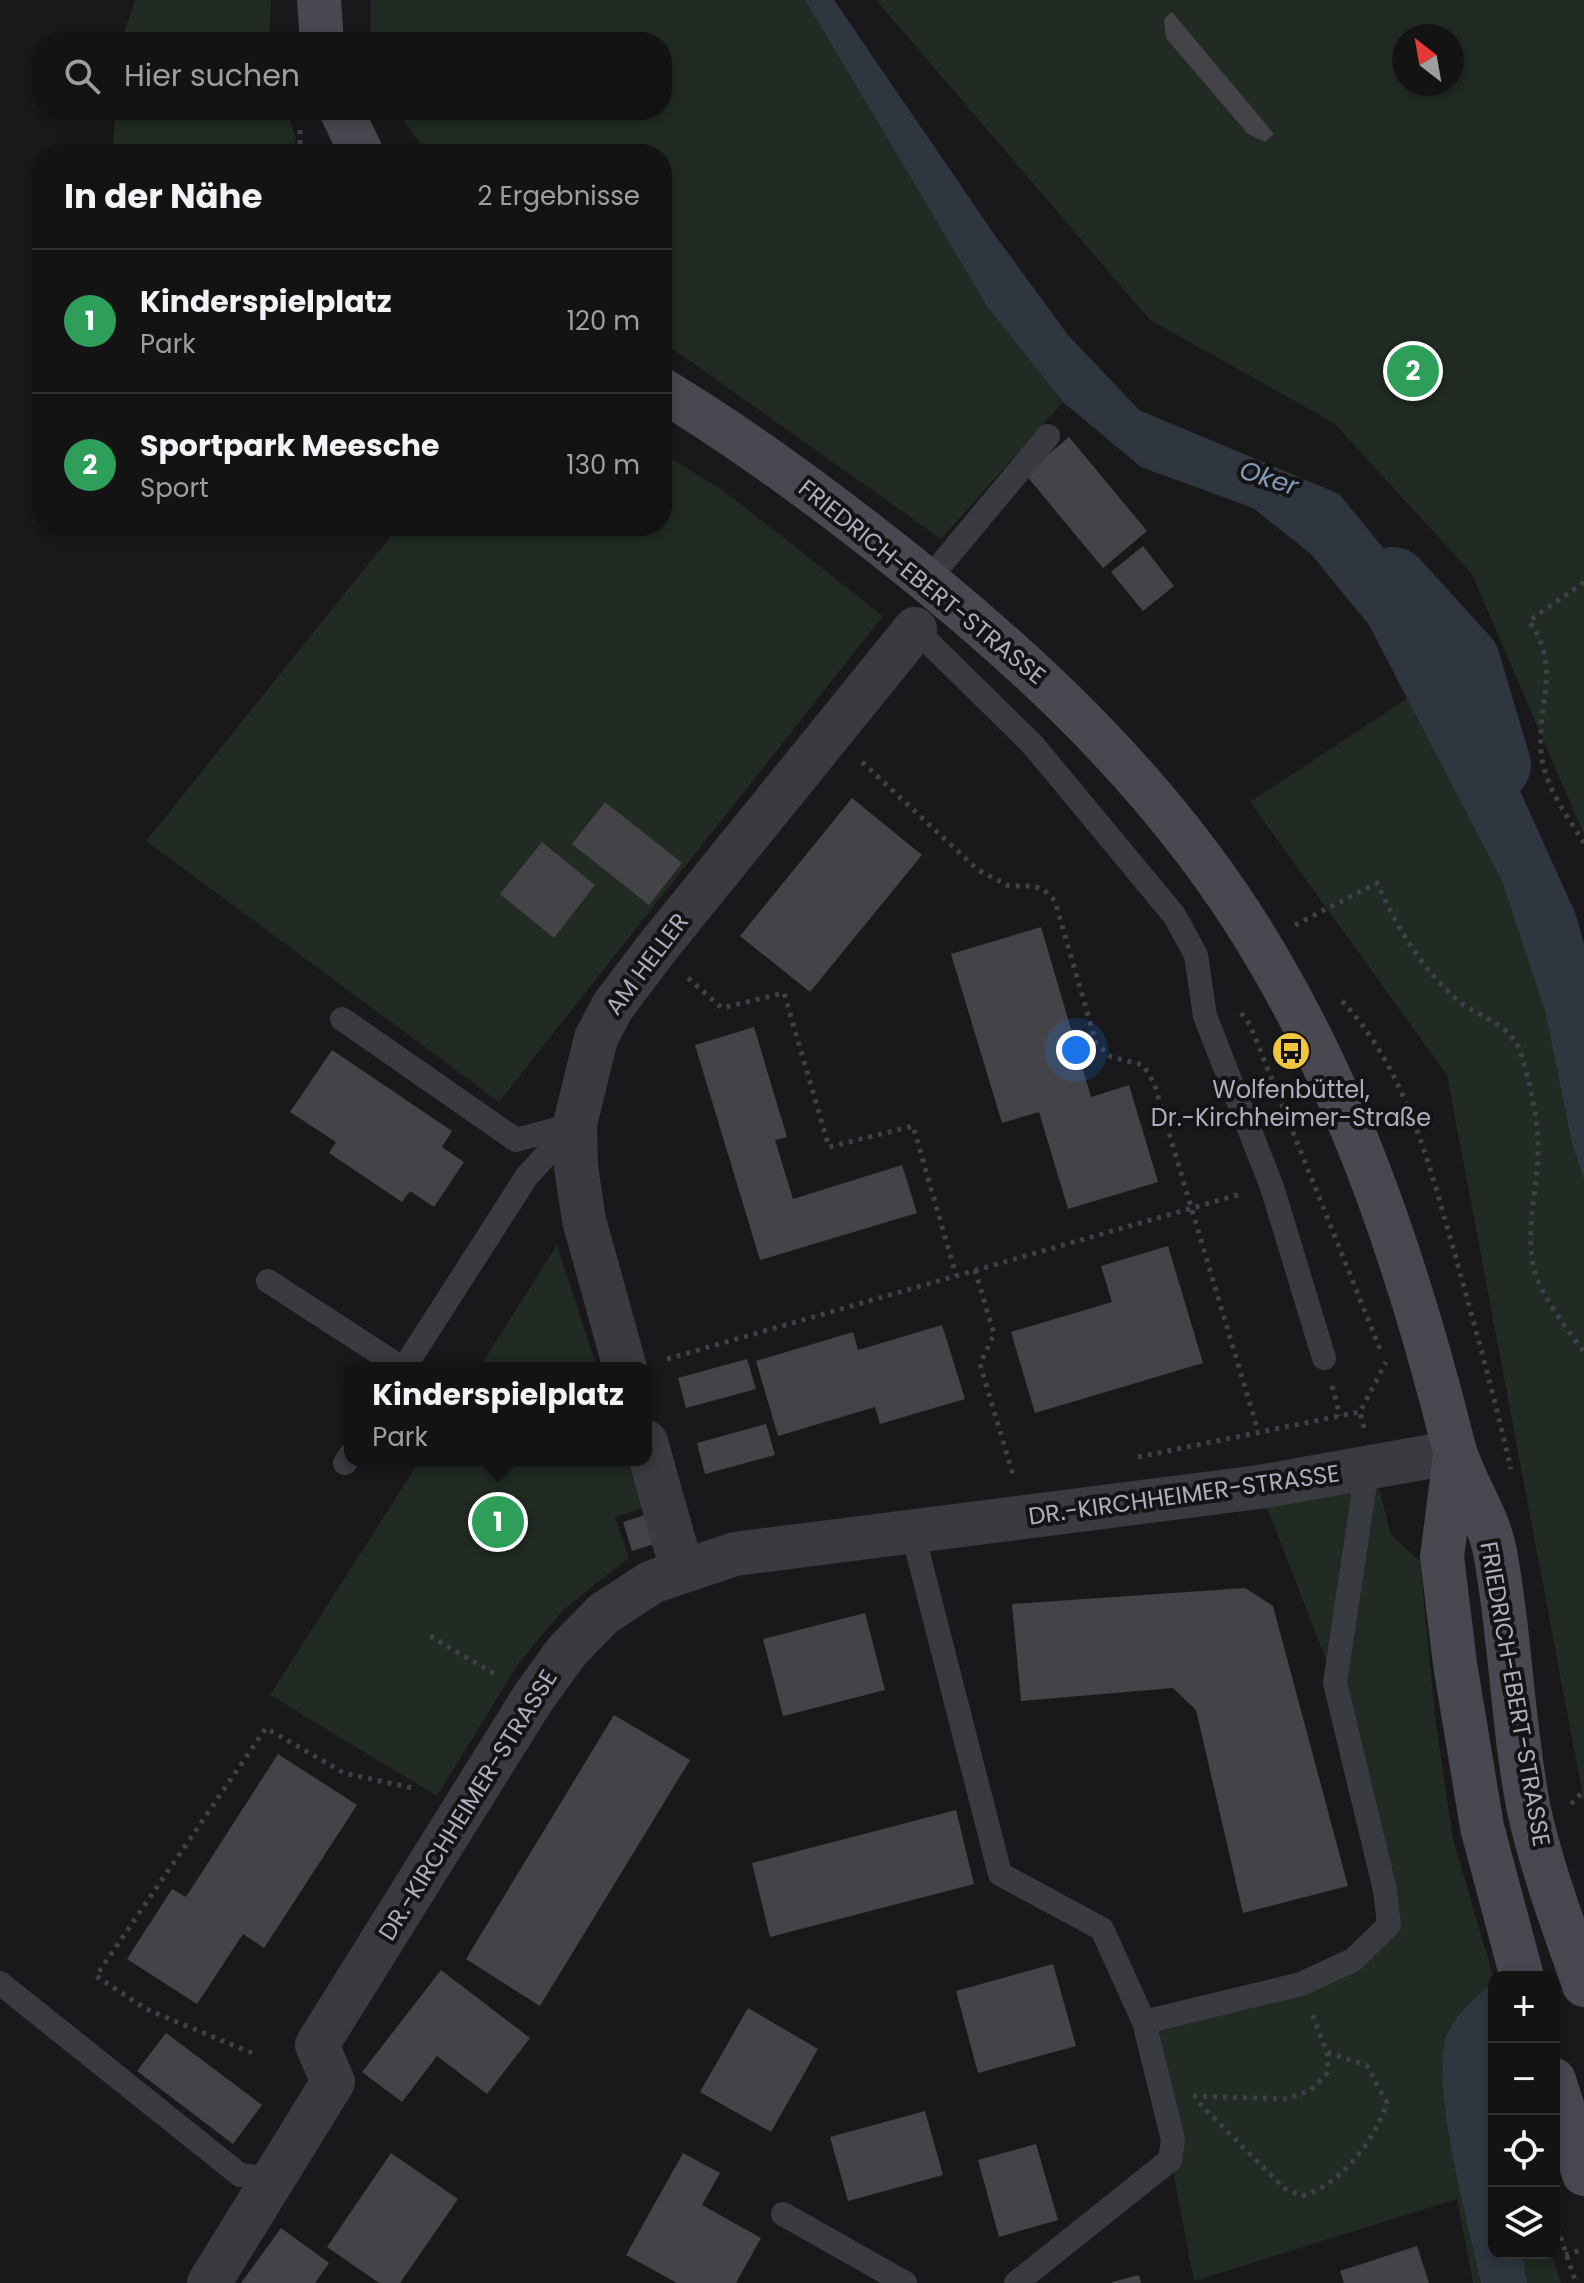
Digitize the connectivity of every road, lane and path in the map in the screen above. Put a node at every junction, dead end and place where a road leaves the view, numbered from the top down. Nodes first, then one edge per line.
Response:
1 (319, 0) edge
2 (321, 32) edge
3 (317, 120) edge
4 (326, 120) edge
5 (305, 144) edge
6 (352, 144) edge
7 (672, 397) edge
8 (1048, 436) dead end
9 (928, 580) junction
10 (1584, 582) edge
11 (915, 629) joint
12 (832, 733) junction
13 (1584, 843) edge
14 (1287, 929) dead end
15 (656, 949) junction
16 (1196, 955) junction
17 (342, 1019) dead end
18 (575, 1124) junction
19 (1272, 1187) junction
20 (1191, 1206) junction
21 (975, 1270) junction
22 (956, 1275) junction
23 (268, 1281) dead end
24 (1584, 1352) edge
25 (1324, 1358) dead end
26 (394, 1362) edge
27 (407, 1362) edge
28 (644, 1362) edge
29 (652, 1362) edge
30 (1385, 1362) dead end
31 (1258, 1431) dead end
32 (1455, 1452) junction
33 (652, 1463) edge
34 (1367, 1470) junction
35 (1026, 1517) junction
36 (912, 1530) junction
37 (682, 1570) junction
38 (430, 1636) dead end
39 (533, 1698) junction
40 (412, 1788) dead end
41 (1584, 1791) edge
42 (1567, 1808) dead end
43 (1520, 1971) edge
44 (0, 1983) edge
45 (1301, 1984) junction
46 (1584, 1985) edge
47 (1144, 2022) junction
48 (1327, 2052) junction
49 (252, 2053) dead end
50 (1159, 2083) junction
51 (1192, 2096) junction
52 (1560, 2099) edge
53 (1584, 2174) edge
54 (273, 2179) junction
55 (783, 2214) dead end
56 (1560, 2238) edge
57 (1584, 2249) edge
58 (1565, 2255) junction
59 (209, 2283) edge
60 (905, 2283) edge
61 (1016, 2283) edge
62 (1576, 2283) edge

1 - 2 main road
3 - 5 path
4 - 6 main road
7 - 9 main road, FRIEDRICH-EBERT-STRASSE
8 - 9 lane
9 - 32 main road, FRIEDRICH-EBERT-STRASSE
10 - 13 path
11 - 12 street, AM HELLER
11 - 16 lane
12 - 15 street, AM HELLER
12 - 20 path
14 - 24 path
15 - 18 street, AM HELLER
15 - 22 path
16 - 19 lane
16 - 30 path
17 - 18 lane
18 - 27 lane
18 - 28 street, AM HELLER
19 - 20 path
19 - 25 lane
20 - 21 path
20 - 31 path
21 - 22 path
21 - 35 path
22 - 29 path
23 - 26 lane
32 - 34 street, DR.-KIRCHHEIMER-STRASSE
32 - 43 main road, FRIEDRICH-EBERT-STRASSE
32 - 46 main road, FRIEDRICH-EBERT-STRASSE
33 - 37 street
34 - 35 street, DR.-KIRCHHEIMER-STRASSE
34 - 45 lane
35 - 36 street, DR.-KIRCHHEIMER-STRASSE
36 - 37 street, DR.-KIRCHHEIMER-STRASSE
36 - 47 lane
37 - 39 street, DR.-KIRCHHEIMER-STRASSE
38 - 39 path
39 - 54 street, DR.-KIRCHHEIMER-STRASSE
40 - 49 path
41 - 42 path
44 - 54 lane
45 - 47 lane
45 - 48 path
47 - 50 lane
48 - 51 path
48 - 51 path
50 - 51 path
50 - 61 lane
52 - 53 main road
54 - 59 street, DR.-KIRCHHEIMER-STRASSE
55 - 60 lane
56 - 58 path
57 - 58 path
58 - 62 path

